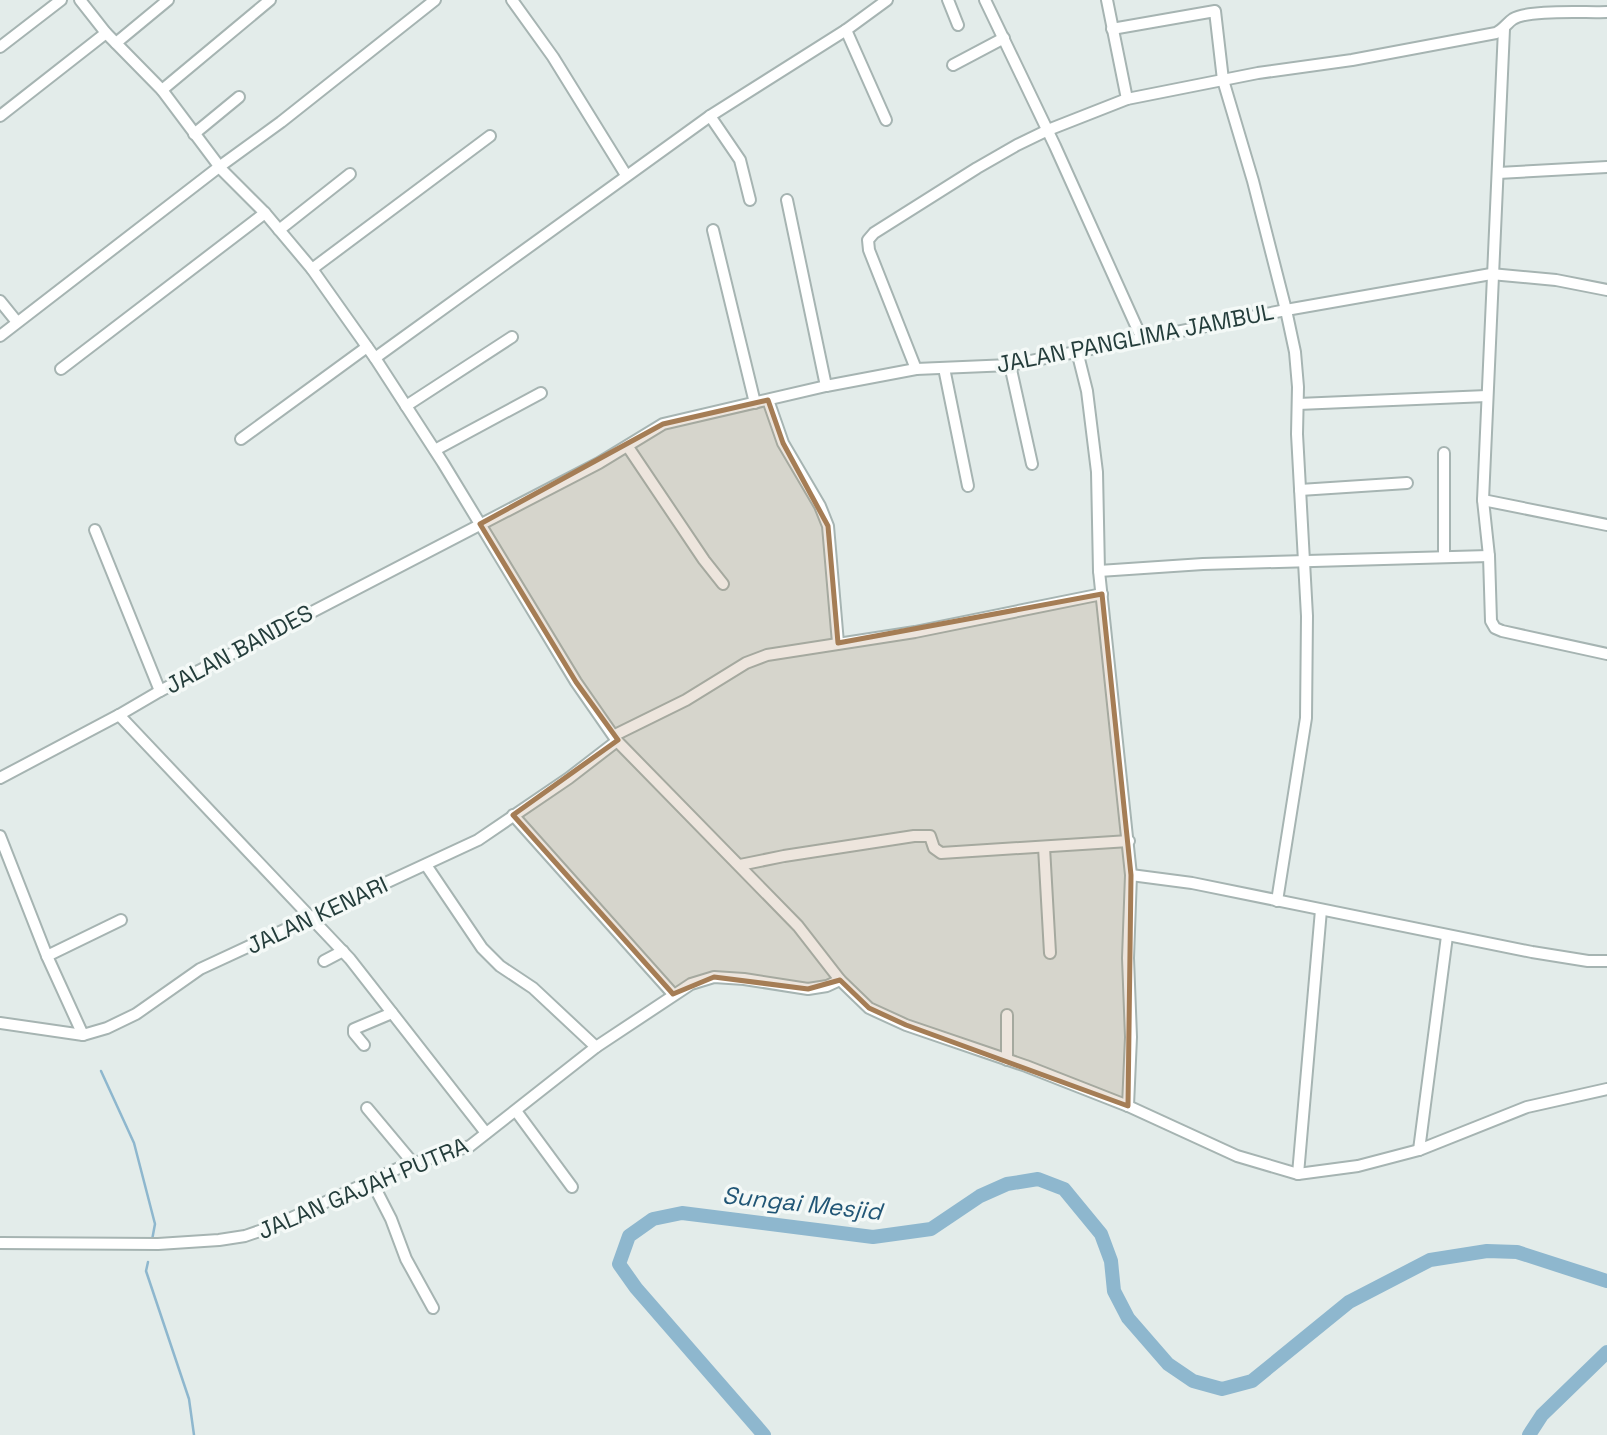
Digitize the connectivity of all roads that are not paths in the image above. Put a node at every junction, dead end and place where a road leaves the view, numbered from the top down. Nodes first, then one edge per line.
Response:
1 (61, 0) edge
2 (80, 0) edge
3 (168, 0) edge
4 (270, 0) edge
5 (435, 0) edge
6 (512, 0) edge
7 (887, 0) edge
8 (948, 0) edge
9 (985, 0) edge
10 (1107, 0) edge
11 (1607, 12) edge
12 (958, 25) dead end
13 (1112, 29) junction
14 (1504, 29) junction
15 (846, 30) junction
16 (106, 33) junction
17 (1004, 38) junction
18 (116, 43) junction
19 (0, 47) edge
20 (953, 65) dead end
21 (1223, 80) junction
22 (163, 90) junction
23 (239, 97) dead end
24 (1127, 99) junction
25 (710, 116) junction
26 (0, 117) edge
27 (886, 120) dead end
28 (1048, 130) junction
29 (194, 134) junction
30 (491, 136) dead end
31 (1607, 167) edge
32 (223, 172) junction
33 (1498, 173) junction
34 (350, 174) dead end
35 (626, 175) junction
36 (750, 200) dead end
37 (787, 200) dead end
38 (265, 213) junction
39 (279, 230) junction
40 (713, 230) dead end
41 (312, 269) junction
42 (1491, 274) junction
43 (1607, 290) edge
44 (0, 301) edge
45 (1286, 310) junction
46 (17, 322) junction
47 (0, 336) edge
48 (512, 337) dead end
49 (1142, 339) junction
50 (367, 347) junction
51 (1077, 351) junction
52 (375, 358) junction
53 (1010, 365) junction
54 (944, 368) junction
55 (61, 369) dead end
56 (916, 369) junction
57 (826, 386) junction
58 (541, 393) dead end
59 (1487, 396) junction
60 (768, 400) junction
61 (755, 403) junction
62 (1298, 404) junction
63 (406, 406) junction
64 (240, 439) dead end
65 (628, 447) junction
66 (435, 450) junction
67 (1444, 453) dead end
68 (1032, 464) dead end
69 (1407, 482) dead end
70 (968, 486) dead end
71 (1300, 490) junction
72 (1483, 500) junction
73 (480, 524) junction
74 (1607, 525) edge
75 (94, 530) dead end
76 (1489, 556) junction
77 (1444, 557) junction
78 (1302, 560) junction
79 (1099, 571) junction
80 (723, 584) dead end
81 (1102, 594) junction
82 (838, 643) junction
83 (1607, 654) edge
84 (160, 691) junction
85 (119, 715) junction
86 (616, 738) junction
87 (0, 778) edge
88 (513, 816) junction
89 (0, 836) edge
90 (1129, 841) junction
91 (1044, 847) junction
92 (426, 865) junction
93 (740, 865) junction
94 (1131, 874) junction
95 (1277, 901) junction
96 (1321, 910) junction
97 (313, 917) junction
98 (121, 920) dead end
99 (1447, 936) junction
100 (343, 951) junction
101 (1050, 953) dead end
102 (47, 956) junction
103 (324, 961) dead end
104 (1607, 961) edge
105 (839, 980) junction
106 (673, 994) junction
107 (392, 1013) junction
108 (1007, 1015) dead end
109 (0, 1023) edge
110 (83, 1035) junction
111 (364, 1045) dead end
112 (596, 1047) junction
113 (1007, 1059) junction
114 (1607, 1089) edge
115 (1128, 1106) junction
116 (367, 1108) dead end
117 (516, 1111) junction
118 (486, 1133) junction
119 (1419, 1150) junction
120 (413, 1163) junction
121 (1298, 1174) junction
122 (371, 1180) junction
123 (572, 1187) dead end
124 (0, 1243) edge
125 (433, 1308) dead end

1 - 19 street
2 - 16 street
3 - 18 street
4 - 22 street
5 - 32 street
6 - 35 street
7 - 15 street
8 - 12 street
9 - 17 street
10 - 13 street
11 - 14 street
13 - 21 street
13 - 24 street
14 - 21 street
14 - 33 street
15 - 25 street
15 - 27 street
16 - 18 street
16 - 26 street
17 - 20 street
17 - 28 street
18 - 22 street
21 - 24 street
21 - 45 street
22 - 29 street
23 - 29 street
24 - 28 street
25 - 35 street
25 - 36 street
28 - 49 street
28 - 56 street
29 - 32 street
30 - 41 street
31 - 33 street
32 - 38 street
32 - 46 street
33 - 42 street
34 - 39 street
35 - 52 street
37 - 57 street
38 - 39 street
38 - 55 street
39 - 41 street
40 - 61 street
41 - 50 street
42 - 43 street, JALAN PANGLIMA JAMBUL
42 - 45 street, JALAN PANGLIMA JAMBUL
42 - 59 street
44 - 46 street
45 - 49 street, JALAN PANGLIMA JAMBUL
45 - 62 street
46 - 47 street
48 - 63 street
49 - 51 street, JALAN PANGLIMA JAMBUL
50 - 52 street
50 - 64 street
51 - 53 street, JALAN PANGLIMA JAMBUL
51 - 79 street
52 - 63 street
53 - 54 street, JALAN PANGLIMA JAMBUL
53 - 68 street
54 - 56 street, JALAN PANGLIMA JAMBUL
54 - 70 street
56 - 57 street, JALAN PANGLIMA JAMBUL
57 - 60 street, JALAN PANGLIMA JAMBUL
58 - 66 street
59 - 62 street
59 - 72 street
60 - 61 street, JALAN PANGLIMA JAMBUL
60 - 82 street
61 - 65 street, JALAN PANGLIMA JAMBUL
62 - 71 street
63 - 66 street
65 - 73 street, JALAN PANGLIMA JAMBUL
65 - 80 street
66 - 73 street
67 - 77 street
69 - 71 street
71 - 78 street
72 - 74 street
72 - 76 street
73 - 84 street, JALAN BANDES
73 - 86 street
75 - 84 street
76 - 77 street
76 - 83 street
77 - 78 street
78 - 79 street
78 - 95 street
79 - 81 street
81 - 82 street, JALAN KENARI
81 - 90 street
82 - 86 street, JALAN KENARI
84 - 85 street, JALAN BANDES
85 - 87 street, JALAN BANDES
85 - 97 street
86 - 88 street, JALAN KENARI
86 - 93 street
88 - 92 street, JALAN KENARI
88 - 106 street
89 - 102 street
90 - 91 street
90 - 94 street
91 - 93 street
91 - 101 street
92 - 97 street, JALAN KENARI
92 - 112 street
93 - 105 street
94 - 95 street
94 - 115 street
95 - 96 street
96 - 99 street
96 - 121 street
97 - 100 street
97 - 110 street, JALAN KENARI
98 - 102 street
99 - 104 street
99 - 119 street
100 - 103 street
100 - 107 street
102 - 110 street
105 - 106 street, JALAN GAJAH PUTRA
105 - 113 street
106 - 112 street, JALAN GAJAH PUTRA
107 - 111 street
107 - 118 street
108 - 113 street
109 - 110 street, JALAN KENARI
112 - 117 street, JALAN GAJAH PUTRA
113 - 115 street
114 - 119 street
115 - 121 street
116 - 120 street
117 - 118 street, JALAN GAJAH PUTRA
117 - 123 street
118 - 120 street, JALAN GAJAH PUTRA
119 - 121 street
120 - 122 street, JALAN GAJAH PUTRA
122 - 124 street, JALAN GAJAH PUTRA
122 - 125 street

